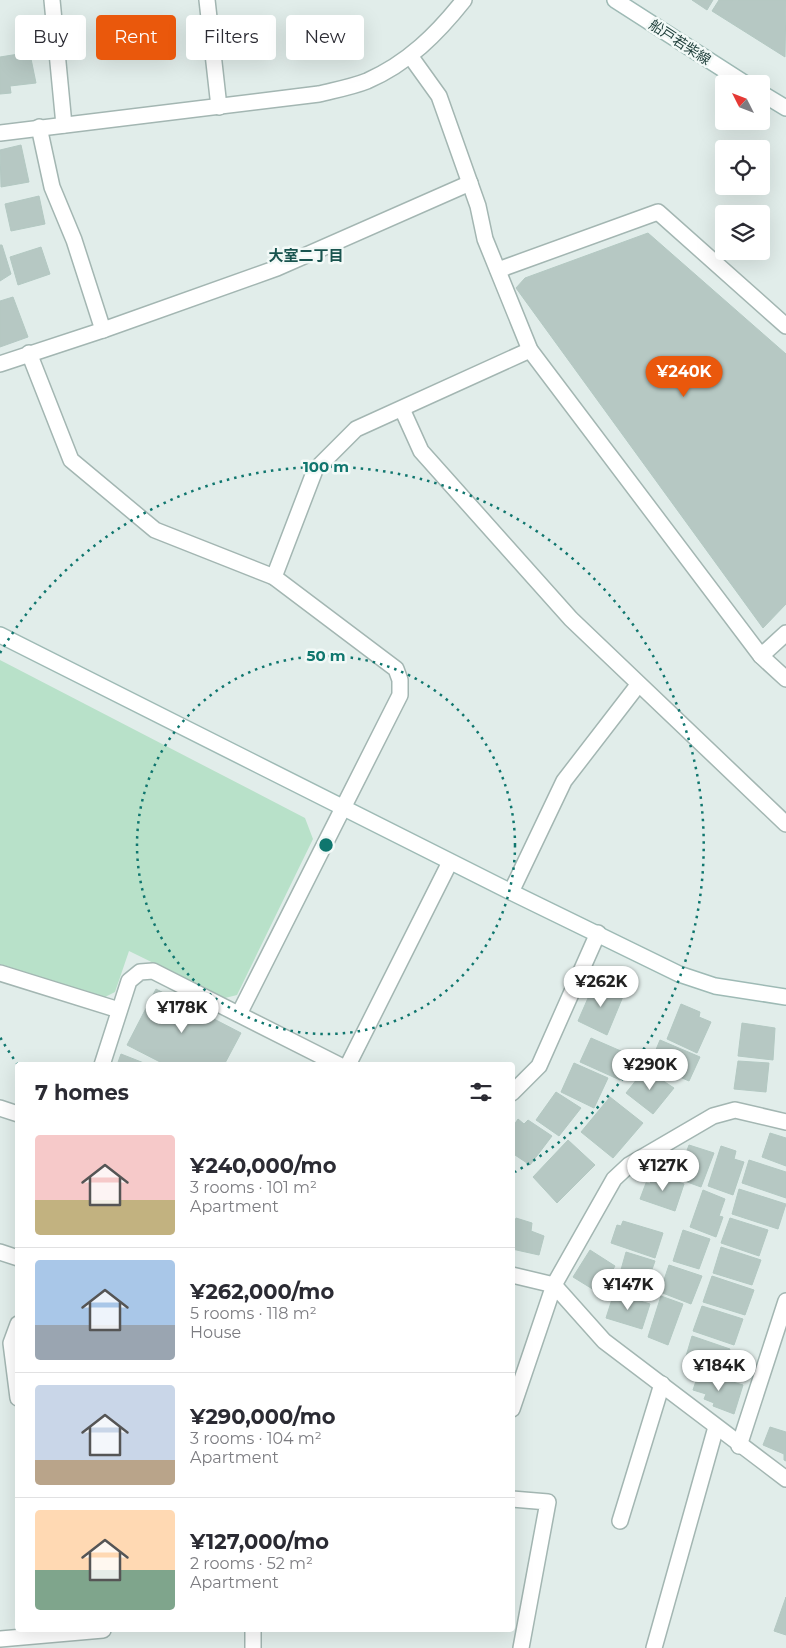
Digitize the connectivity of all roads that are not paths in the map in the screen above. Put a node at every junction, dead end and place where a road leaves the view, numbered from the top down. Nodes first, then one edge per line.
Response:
1 (52, 0) edge
2 (207, 0) edge
3 (464, 0) edge
4 (615, 0) edge
5 (411, 57) junction
6 (732, 75) edge
7 (770, 98) edge
8 (219, 107) junction
9 (786, 108) edge
10 (64, 125) junction
11 (39, 127) junction
12 (0, 133) edge
13 (470, 183) junction
14 (498, 270) junction
15 (786, 326) edge
16 (103, 330) junction
17 (530, 350) junction
18 (29, 354) junction
19 (0, 364) edge
20 (402, 409) junction
21 (274, 576) junction
22 (786, 633) edge
23 (0, 635) edge
24 (762, 656) junction
25 (786, 678) edge
26 (638, 685) junction
27 (343, 808) junction
28 (786, 824) edge
29 (450, 862) junction
30 (511, 892) junction
31 (598, 933) junction
32 (0, 973) edge
33 (786, 997) edge
34 (119, 1010) junction
35 (239, 1014) junction
36 (103, 1062) edge
37 (333, 1062) edge
38 (350, 1062) edge
39 (515, 1090) edge
40 (0, 1108) edge
41 (15, 1113) edge
42 (786, 1122) edge
43 (0, 1252) edge
44 (15, 1257) edge
45 (515, 1276) edge
46 (554, 1285) junction
47 (786, 1301) edge
48 (15, 1334) edge
49 (15, 1370) edge
50 (662, 1384) junction
51 (515, 1400) edge
52 (716, 1427) junction
53 (739, 1446) junction
54 (786, 1479) edge
55 (515, 1499) edge
56 (620, 1521) dead end
57 (80, 1632) edge
58 (253, 1632) edge
59 (0, 1639) edge
60 (253, 1648) edge
61 (521, 1648) edge
62 (654, 1648) edge

1 - 10 street
2 - 8 street
3 - 5 street
4 - 6 street, 船戸若柴線
5 - 8 street
5 - 13 street
7 - 9 street
8 - 10 street
10 - 11 street
11 - 12 street
11 - 16 street
13 - 14 street
13 - 16 street
14 - 15 street
14 - 17 street
16 - 18 street
17 - 20 street
17 - 24 street
18 - 19 street
18 - 21 street
20 - 21 street
20 - 26 street
21 - 27 street
22 - 24 street
23 - 27 street
24 - 25 street
26 - 28 street
26 - 30 street
27 - 29 street
27 - 35 street
29 - 30 street
29 - 38 street
30 - 31 street
31 - 33 street
31 - 39 street
32 - 34 street
34 - 35 street
34 - 36 street
35 - 37 street
40 - 41 street
42 - 46 street
43 - 44 street
45 - 46 street
46 - 50 street
46 - 51 street
47 - 53 street
48 - 49 street
50 - 52 street
50 - 56 street
52 - 53 street
52 - 62 street
53 - 54 street
55 - 61 street
57 - 59 street
58 - 60 street

